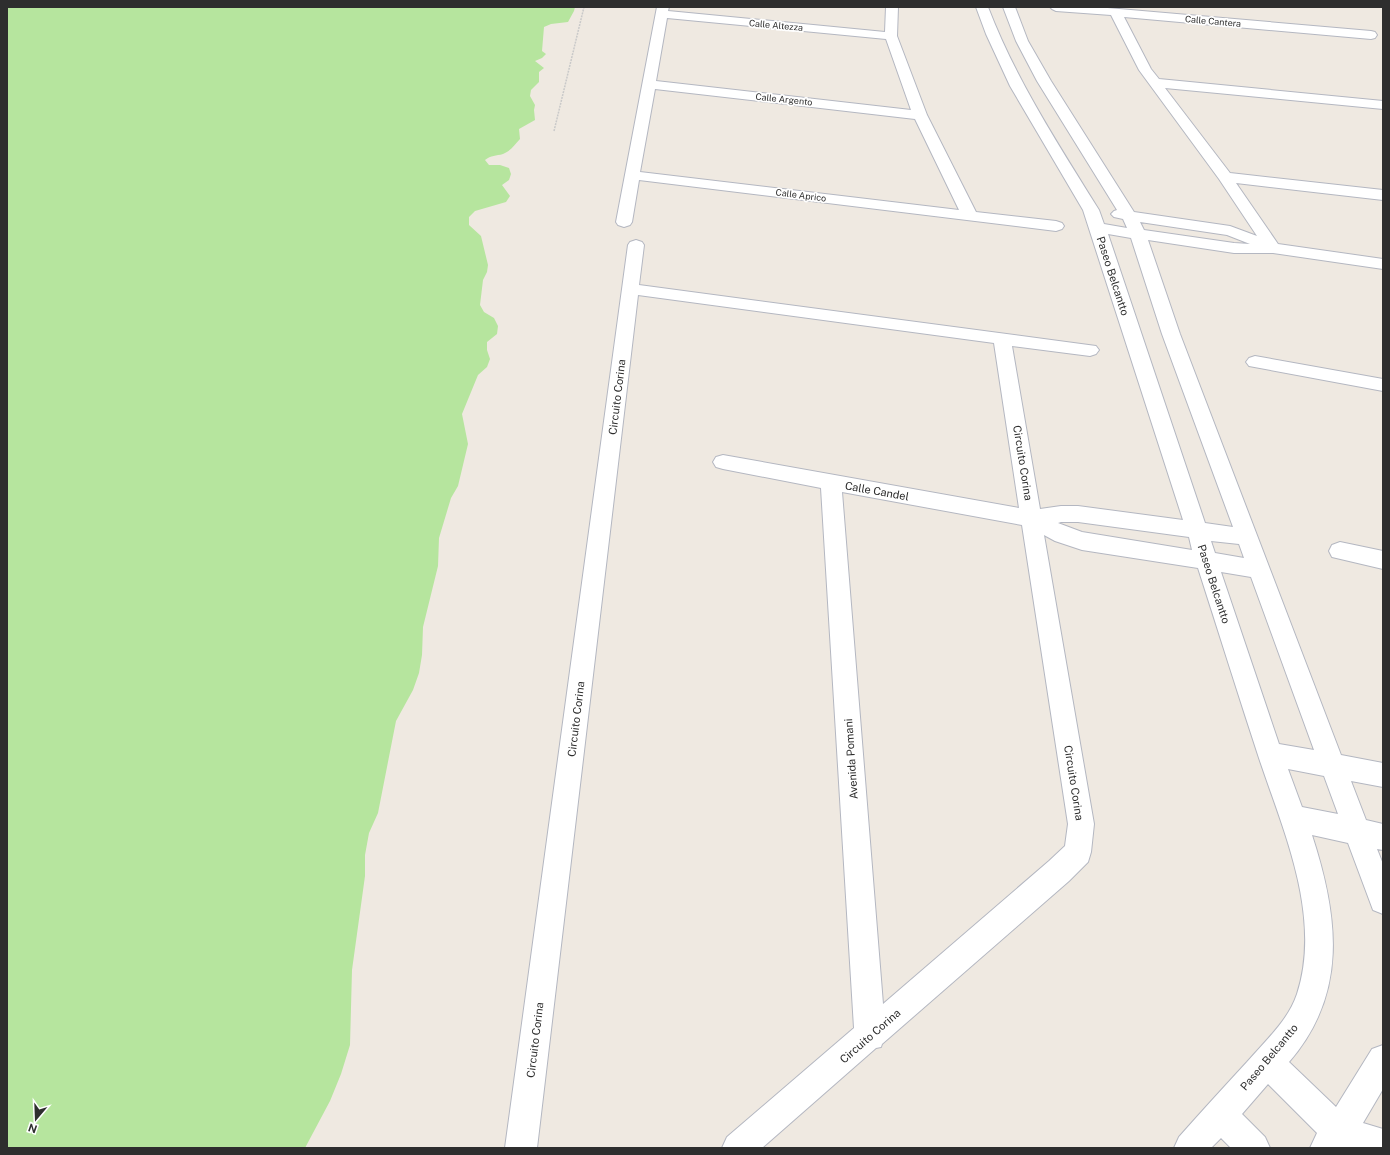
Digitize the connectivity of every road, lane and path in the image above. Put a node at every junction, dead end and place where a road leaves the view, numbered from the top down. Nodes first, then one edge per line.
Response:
1 (584, 7) edge
2 (892, 7) edge
3 (1056, 7) edge
4 (978, 8) edge
5 (1010, 10) edge
6 (662, 11) edge
7 (1116, 13) junction
8 (1370, 35) dead end
9 (891, 36) junction
10 (1155, 83) junction
11 (649, 84) junction
12 (1383, 105) edge
13 (920, 115) junction
14 (554, 131) dead end
15 (632, 175) junction
16 (1225, 176) junction
17 (1383, 195) edge
18 (970, 216) junction
19 (1129, 216) junction
20 (1094, 219) junction
21 (624, 222) dead end
22 (1056, 226) dead end
23 (1138, 234) junction
24 (636, 245) dead end
25 (1273, 248) junction
26 (1383, 264) edge
27 (631, 289) junction
28 (1002, 340) junction
29 (1090, 350) dead end
30 (1255, 362) dead end
31 (1383, 385) edge
32 (723, 462) dead end
33 (831, 482) junction
34 (1032, 519) junction
35 (1168, 526) junction
36 (1196, 530) junction
37 (1247, 537) junction
38 (1340, 551) dead end
39 (1176, 556) junction
40 (1383, 560) edge
41 (1207, 561) junction
42 (1260, 569) junction
43 (1270, 754) junction
44 (1334, 766) junction
45 (1383, 775) edge
46 (1292, 818) junction
47 (1371, 835) edge
48 (1383, 900) edge
49 (870, 1036) junction
50 (1383, 1060) edge
51 (1267, 1062) junction
52 (1220, 1115) junction
53 (1332, 1140) edge
54 (1383, 1146) edge
55 (521, 1148) edge
56 (738, 1148) edge
57 (1190, 1148) edge
58 (1254, 1148) edge

1 - 14 path
2 - 9 street
3 - 7 street, Calle Cantera
4 - 5 street
4 - 20 street, Paseo Belcantto
5 - 19 street
6 - 9 street, Calle Altezza
6 - 11 street
7 - 8 street, Calle Cantera
7 - 10 street
9 - 13 street
10 - 12 street
10 - 16 street
11 - 13 street, Calle Argento
11 - 15 street
13 - 18 street
15 - 18 street, Calle Aprico
15 - 21 street
16 - 17 street
16 - 25 street
18 - 22 street, Calle Aprico
19 - 20 street
19 - 23 street
19 - 25 street
20 - 23 street
20 - 36 street, Paseo Belcantto
23 - 25 street
23 - 37 street
24 - 27 street, Circuito Corina
25 - 26 street
27 - 28 street
27 - 55 street, Circuito Corina
28 - 29 street
28 - 34 street, Circuito Corina
30 - 31 street
32 - 33 street, Calle Candel
33 - 34 street, Calle Candel
33 - 49 street, Avenida Pomani
34 - 35 street, Calle Candel
34 - 39 street, Calle Candel
34 - 49 street, Circuito Corina
35 - 36 street, Calle Candel
35 - 39 street
36 - 37 street, Calle Candel
36 - 41 street, Paseo Belcantto
37 - 42 street
38 - 40 street
39 - 41 street, Calle Candel
41 - 42 street, Calle Candel
41 - 43 street, Paseo Belcantto
42 - 44 street
43 - 44 street
43 - 46 street, Paseo Belcantto
44 - 45 street
44 - 47 street
46 - 47 street
46 - 51 street, Paseo Belcantto
47 - 48 street
49 - 56 street, Circuito Corina
50 - 53 street
51 - 52 street, Paseo Belcantto
51 - 53 street
52 - 57 street, Paseo Belcantto
52 - 58 street
53 - 54 street

